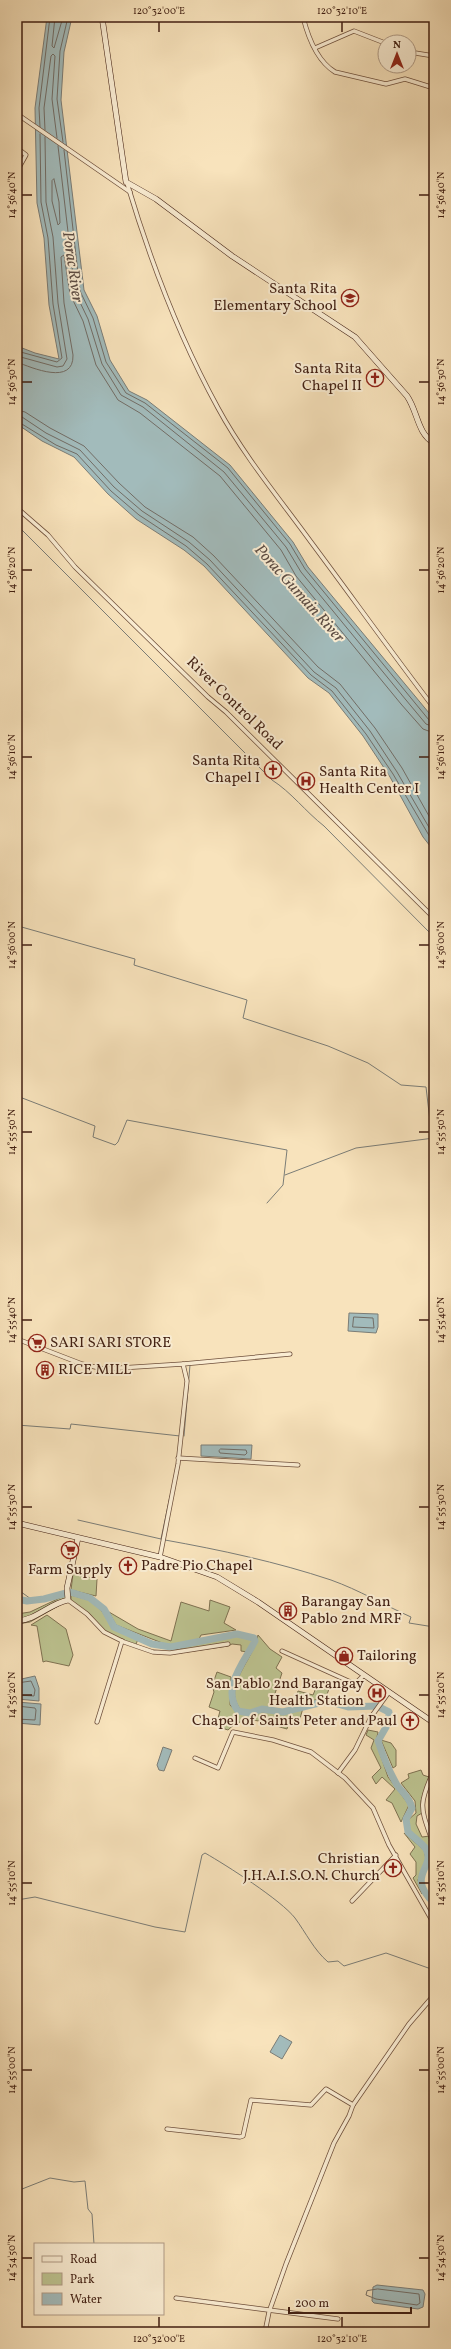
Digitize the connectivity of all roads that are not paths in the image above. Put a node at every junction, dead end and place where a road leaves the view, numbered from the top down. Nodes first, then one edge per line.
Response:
1 (102, 17) edge
2 (303, 17) edge
3 (377, 40) edge
4 (314, 48) junction
5 (417, 53) edge
6 (434, 56) edge
7 (434, 88) edge
8 (17, 114) edge
9 (17, 148) edge
10 (17, 171) edge
11 (126, 182) junction
12 (130, 192) junction
13 (434, 443) edge
14 (17, 508) edge
15 (434, 708) edge
16 (434, 918) edge
17 (17, 1339) edge
18 (290, 1354) dead end
19 (183, 1364) junction
20 (178, 1458) junction
21 (298, 1466) dead end
22 (17, 1523) edge
23 (78, 1538) junction
24 (160, 1557) junction
25 (68, 1598) junction
26 (17, 1621) edge
27 (122, 1641) junction
28 (228, 1644) dead end
29 (282, 1651) dead end
30 (364, 1675) junction
31 (389, 1692) junction
32 (97, 1722) dead end
33 (434, 1724) edge
34 (195, 1758) dead end
35 (434, 1770) edge
36 (338, 1773) junction
37 (434, 1846) edge
38 (396, 1855) junction
39 (352, 1901) dead end
40 (434, 1924) edge
41 (434, 1995) edge
42 (353, 2105) junction
43 (167, 2130) dead end
44 (176, 2298) dead end
45 (270, 2310) junction
46 (338, 2318) dead end
47 (265, 2332) edge

1 - 11 street
2 - 4 street
3 - 4 street
4 - 7 street
5 - 6 street
8 - 12 street
9 - 10 street
11 - 12 street
11 - 13 street
12 - 15 street
14 - 16 street, River Control Road
17 - 19 street
18 - 19 street
19 - 20 street
20 - 21 street
20 - 24 street
22 - 23 street
23 - 24 street
23 - 25 street
24 - 30 street
25 - 26 street
25 - 27 street
27 - 28 street
27 - 32 street
29 - 30 street
30 - 31 street
31 - 33 street
31 - 36 street
34 - 36 street
35 - 37 street
36 - 38 street
38 - 39 street
38 - 40 street
41 - 42 street
42 - 43 street
42 - 45 street
44 - 45 street
45 - 46 street
45 - 47 street

